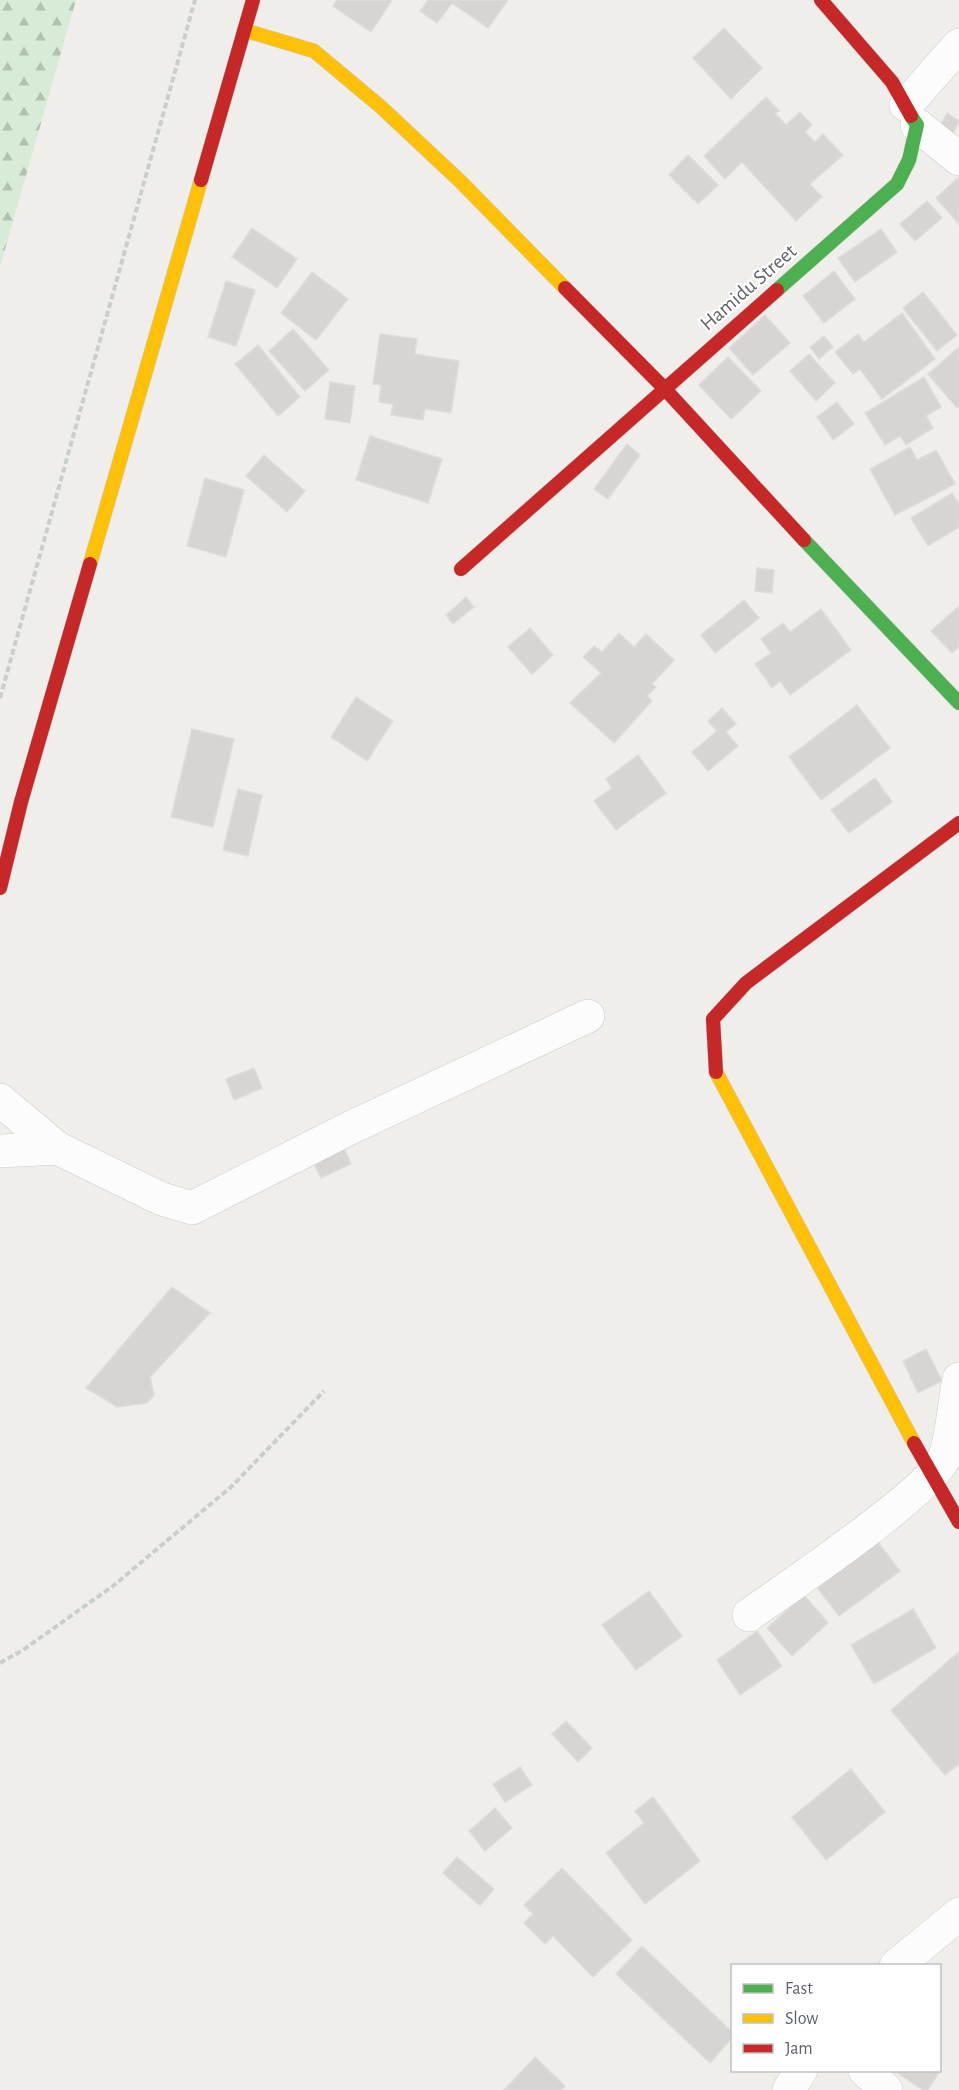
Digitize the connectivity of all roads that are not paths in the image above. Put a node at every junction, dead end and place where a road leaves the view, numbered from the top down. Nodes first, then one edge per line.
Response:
1 (253, 0) edge
2 (821, 0) edge
3 (244, 30) junction
4 (959, 45) edge
5 (912, 115) junction
6 (959, 159) edge
7 (664, 388) junction
8 (461, 569) dead end
9 (959, 703) edge
10 (959, 823) edge
11 (0, 888) edge
12 (588, 1016) dead end
13 (0, 1100) edge
14 (57, 1148) junction
15 (0, 1151) edge
16 (959, 1379) edge
17 (932, 1477) junction
18 (959, 1522) edge
19 (749, 1615) dead end
20 (959, 1914) edge
21 (897, 1964) edge
22 (800, 2072) edge
23 (866, 2072) edge
24 (789, 2090) edge
25 (886, 2090) edge

1 - 3 street
2 - 5 street
3 - 7 street
3 - 11 street
4 - 5 street
5 - 6 street
5 - 7 street, Hamidu Street
7 - 8 street, Hamidu Street
7 - 9 street
10 - 17 street
12 - 14 street
13 - 14 street
14 - 15 street
16 - 17 street
17 - 18 street
17 - 19 street
20 - 21 street
22 - 24 street
23 - 25 street

